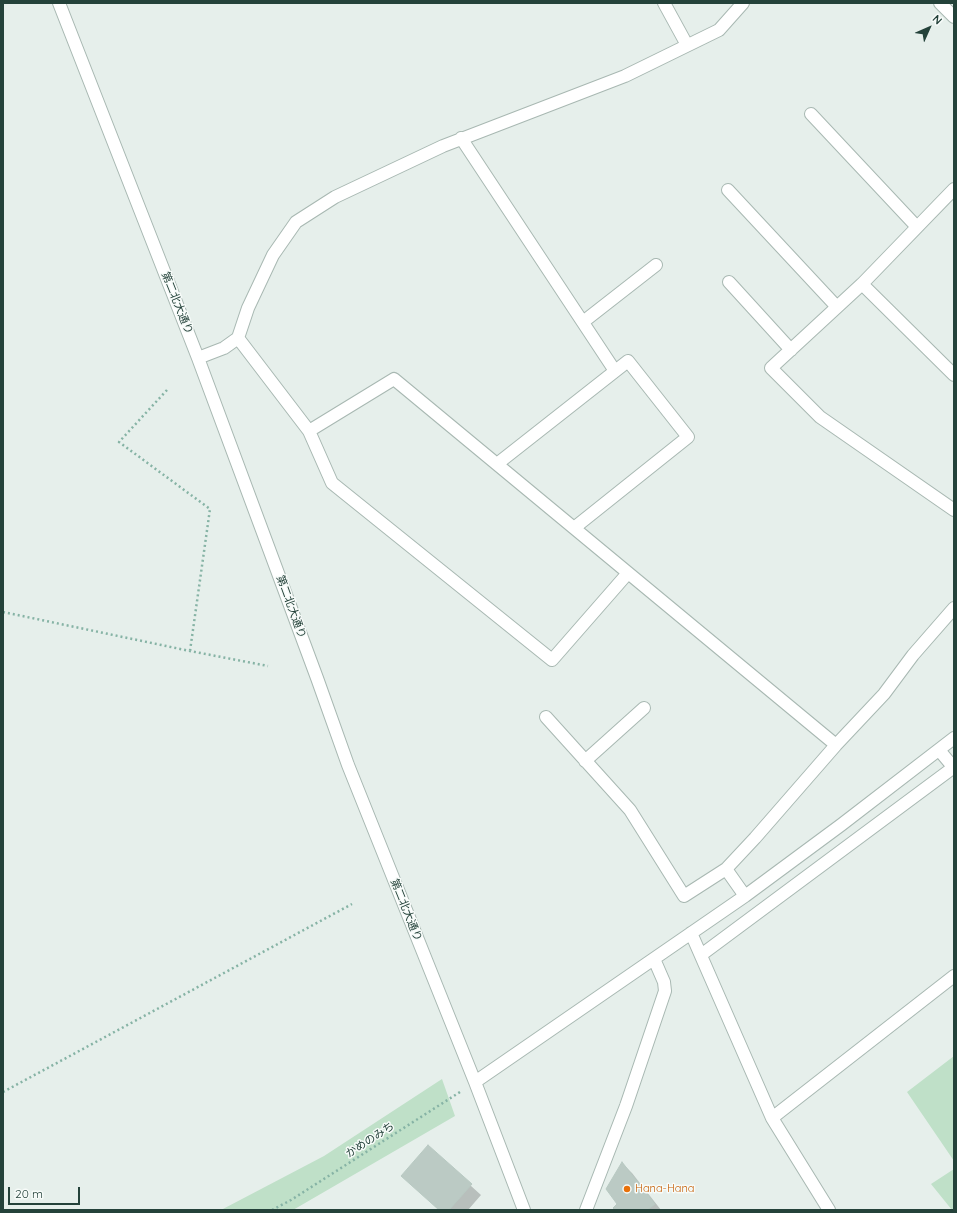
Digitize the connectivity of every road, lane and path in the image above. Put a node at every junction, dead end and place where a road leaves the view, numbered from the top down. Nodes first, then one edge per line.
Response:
1 (59, 3) edge
2 (664, 3) edge
3 (743, 3) edge
4 (940, 3) edge
5 (954, 17) edge
6 (687, 45) junction
7 (811, 114) dead end
8 (461, 138) junction
9 (954, 189) edge
10 (728, 190) dead end
11 (917, 227) junction
12 (656, 265) dead end
13 (729, 282) dead end
14 (862, 284) junction
15 (837, 307) junction
16 (583, 322) junction
17 (238, 338) junction
18 (791, 350) junction
19 (198, 358) junction
20 (615, 371) junction
21 (954, 375) edge
22 (167, 390) dead end
23 (309, 431) junction
24 (497, 464) junction
25 (954, 510) edge
26 (574, 528) junction
27 (628, 573) junction
28 (954, 608) edge
29 (3, 612) edge
30 (190, 651) junction
31 (268, 666) dead end
32 (644, 708) dead end
33 (546, 717) dead end
34 (954, 738) edge
35 (836, 745) junction
36 (939, 750) junction
37 (585, 761) junction
38 (954, 767) edge
39 (726, 869) junction
40 (746, 896) junction
41 (352, 904) dead end
42 (691, 933) junction
43 (701, 955) junction
44 (654, 959) junction
45 (954, 976) edge
46 (475, 1082) junction
47 (3, 1092) edge
48 (772, 1118) junction
49 (272, 1210) edge
50 (524, 1210) edge
51 (586, 1210) edge
52 (829, 1210) edge

1 - 19 street, 第二北大通り
2 - 6 street
3 - 6 street
4 - 5 street
6 - 8 street
7 - 11 street
8 - 16 street
8 - 17 street
9 - 11 street
10 - 15 street
11 - 14 street
12 - 16 street
13 - 18 street
14 - 15 street
14 - 21 street
15 - 18 street
16 - 20 street
17 - 19 street
17 - 23 street
18 - 25 street
19 - 46 street, 第二北大通り
20 - 24 street
20 - 26 street
22 - 30 path
23 - 24 street
23 - 27 street
24 - 26 street
26 - 27 street
27 - 35 street
28 - 35 street
29 - 30 path
30 - 31 path
32 - 37 street
33 - 37 street
34 - 36 street
35 - 39 street
36 - 38 street
36 - 40 street
37 - 39 street
38 - 43 street
39 - 40 street
40 - 42 street
41 - 47 path
42 - 43 street
42 - 44 street
43 - 48 street
44 - 46 street
44 - 51 street
45 - 48 street
46 - 49 path, かめのみち
46 - 50 street, 第二北大通り
48 - 52 street

